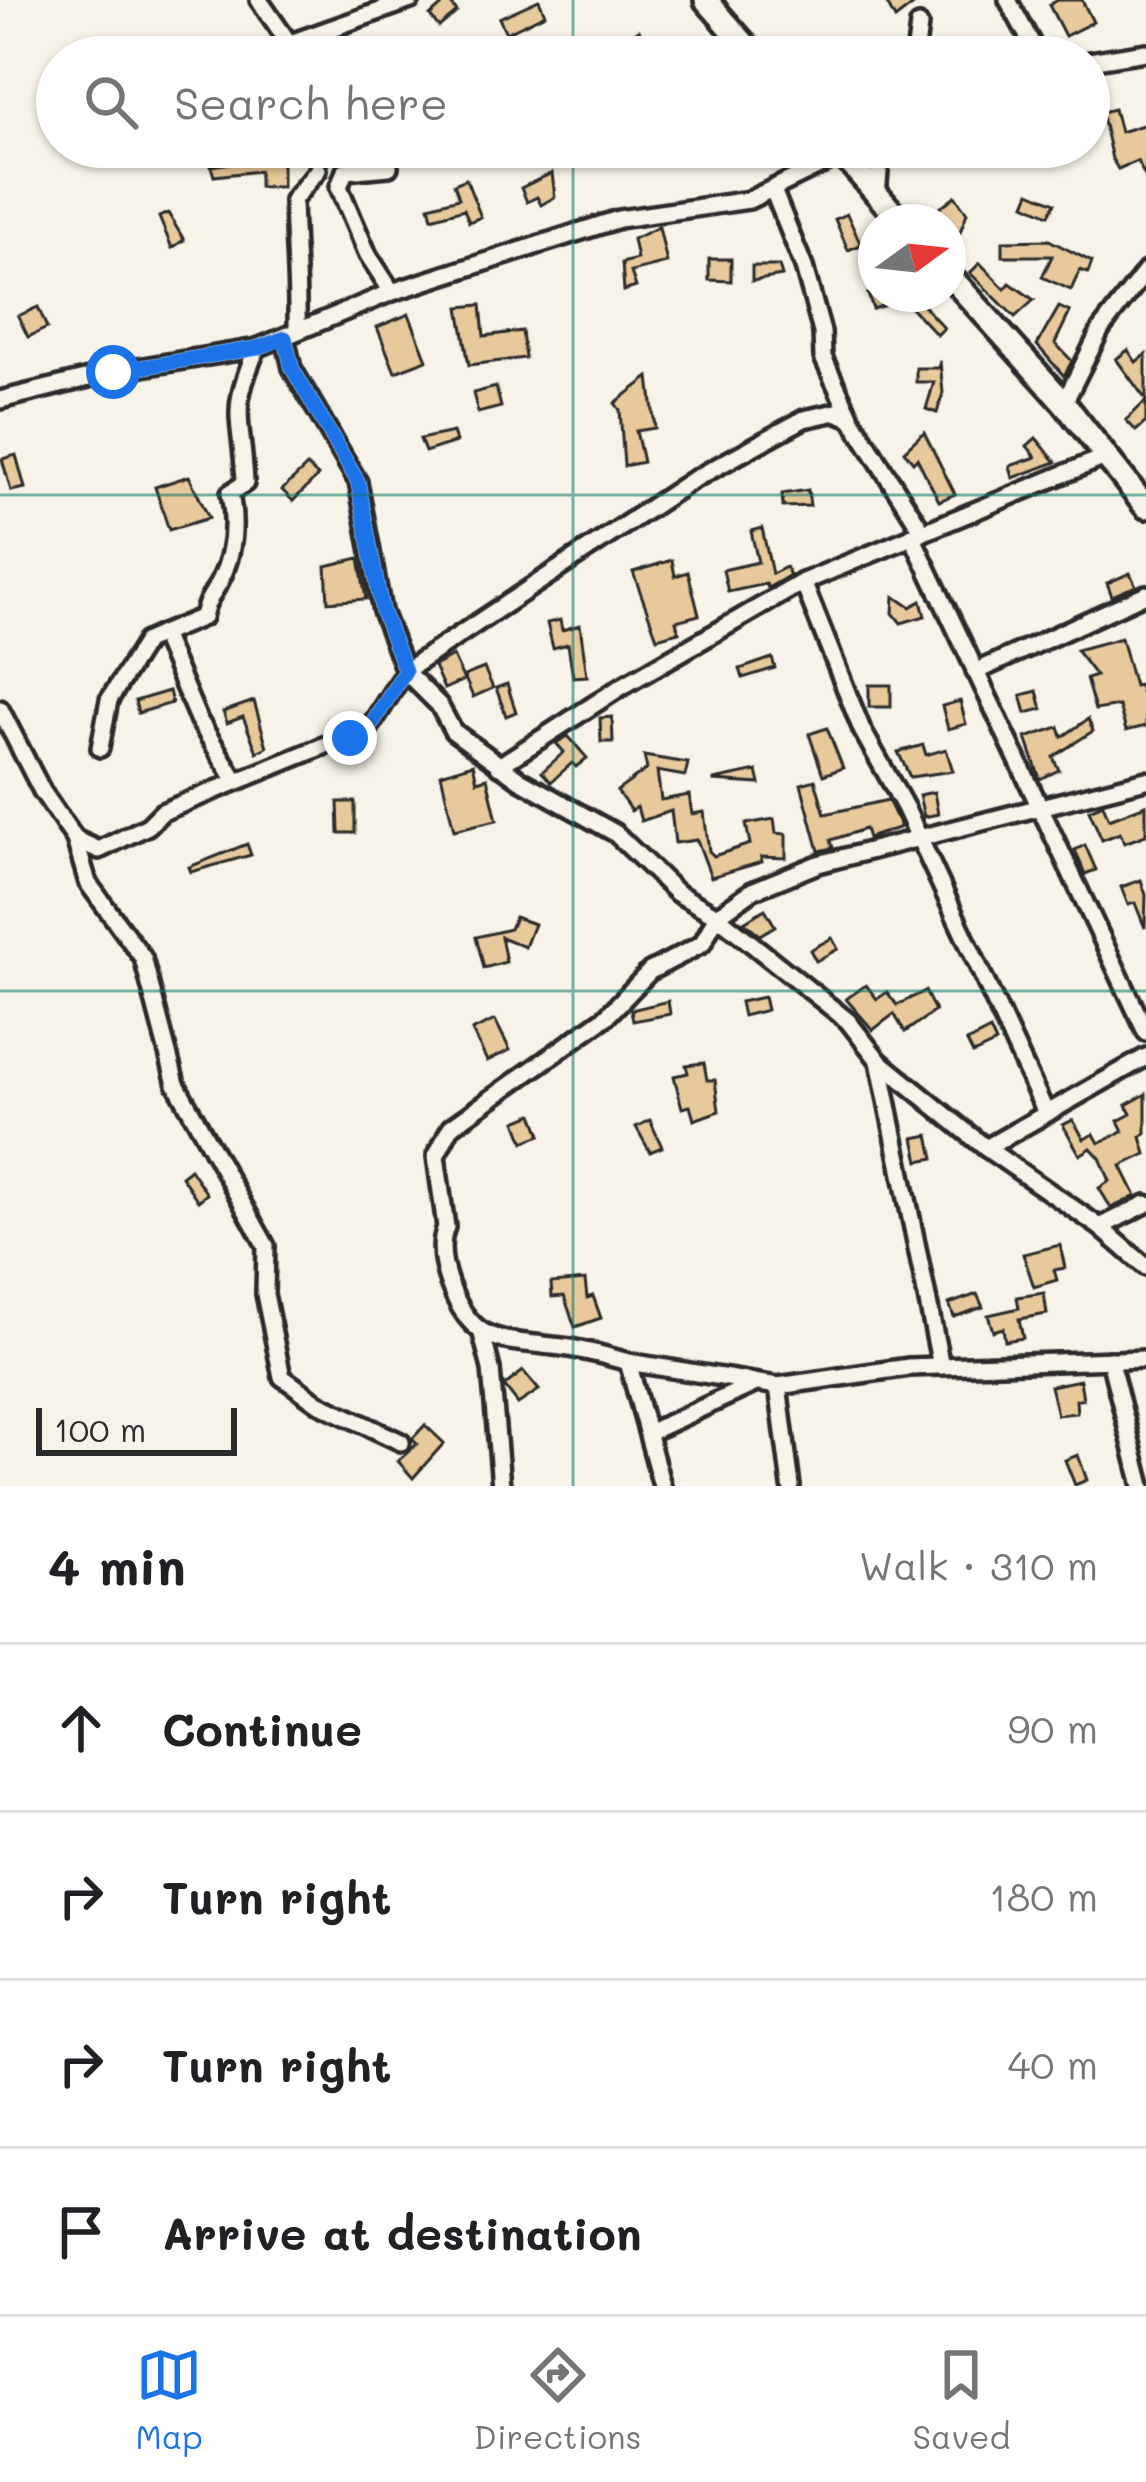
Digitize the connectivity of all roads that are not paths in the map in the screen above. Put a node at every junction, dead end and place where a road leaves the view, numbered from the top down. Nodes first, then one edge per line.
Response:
1 (259, 0) edge
2 (411, 0) edge
3 (706, 0) edge
4 (1008, 0) edge
5 (920, 25) dead end
6 (284, 36) edge
7 (311, 36) edge
8 (738, 36) edge
9 (918, 36) edge
10 (1028, 36) edge
11 (1146, 52) edge
12 (1110, 58) edge
13 (380, 168) edge
14 (810, 168) edge
15 (853, 168) edge
16 (879, 168) edge
17 (318, 170) dead end
18 (773, 190) junction
19 (877, 196) junction
20 (884, 204) edge
21 (1146, 271) edge
22 (392, 292) junction
23 (966, 294) edge
24 (291, 334) junction
25 (257, 348) junction
26 (0, 400) edge
27 (1064, 404) junction
28 (851, 418) junction
29 (1105, 457) junction
30 (1146, 507) edge
31 (917, 534) junction
32 (803, 582) junction
33 (1146, 594) edge
34 (161, 634) junction
35 (405, 671) junction
36 (975, 672) junction
37 (0, 709) edge
38 (100, 748) dead end
39 (499, 766) junction
40 (1146, 780) edge
41 (236, 782) junction
42 (1038, 809) junction
43 (75, 839) junction
44 (919, 839) junction
45 (717, 916) junction
46 (1146, 1032) edge
47 (1146, 1057) edge
48 (879, 1061) junction
49 (1046, 1113) junction
50 (986, 1148) junction
51 (1146, 1204) edge
52 (1100, 1227) junction
53 (1146, 1268) edge
54 (482, 1334) junction
55 (510, 1345) junction
56 (1146, 1359) edge
57 (1110, 1360) junction
58 (628, 1362) junction
59 (941, 1366) junction
60 (491, 1369) junction
61 (758, 1382) junction
62 (778, 1386) junction
63 (648, 1433) junction
64 (401, 1442) dead end
65 (501, 1486) edge
66 (662, 1486) edge
67 (791, 1486) edge
68 (1142, 1486) edge

1 - 6 street
2 - 7 street
3 - 8 street
4 - 10 street
5 - 9 street
11 - 12 street
13 - 22 street
14 - 18 street
15 - 19 street
16 - 19 street
17 - 24 street
18 - 22 street
18 - 28 street
19 - 20 street
21 - 27 street
22 - 24 street
23 - 27 street
24 - 25 street
24 - 35 street
25 - 26 street
25 - 34 street
27 - 29 street
28 - 31 street
28 - 35 street
29 - 30 street
29 - 31 street
31 - 32 street
31 - 36 street
32 - 39 street
32 - 44 street
33 - 36 street
34 - 38 street
34 - 41 street
35 - 39 street
35 - 41 street
36 - 42 street
37 - 43 street
39 - 45 street
40 - 42 street
41 - 43 street
42 - 44 street
42 - 46 street
43 - 64 street
44 - 45 street
44 - 49 street
45 - 48 street
45 - 54 street
47 - 49 street
48 - 50 street
48 - 59 street
49 - 50 street
50 - 52 street
51 - 52 street
52 - 53 street
54 - 55 street
54 - 60 street
55 - 58 street
55 - 60 street
56 - 57 street
57 - 59 street
57 - 68 street
58 - 61 street
58 - 63 street
59 - 62 street
60 - 65 street
61 - 62 street
61 - 63 street
62 - 67 street
63 - 66 street

